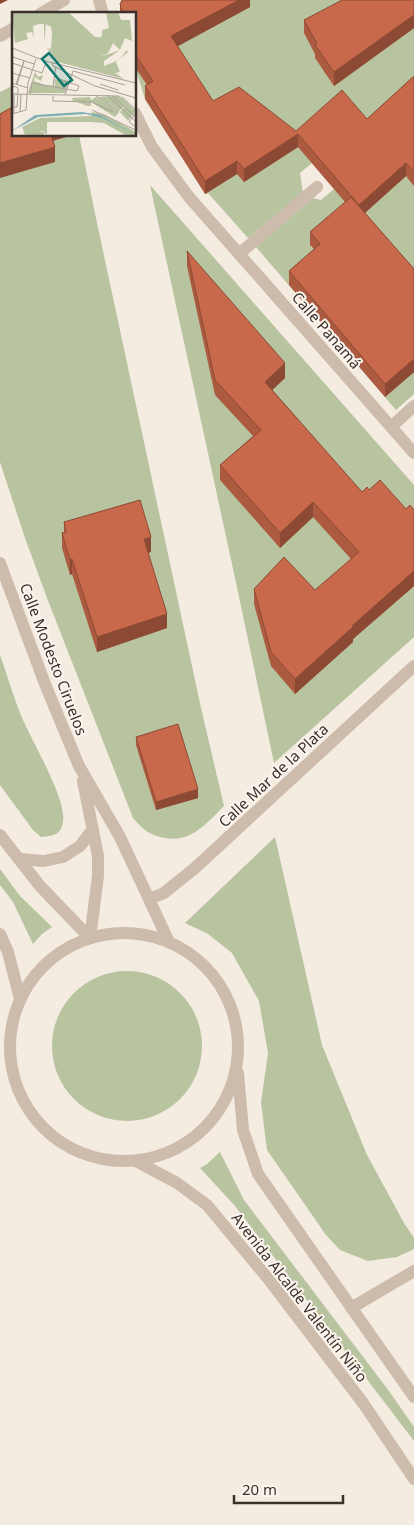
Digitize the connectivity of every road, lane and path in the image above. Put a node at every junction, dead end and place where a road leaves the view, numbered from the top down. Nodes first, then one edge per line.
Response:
1 (64, 0) edge
2 (43, 12) edge
3 (12, 29) edge
4 (0, 36) edge
5 (136, 115) edge
6 (317, 187) dead end
7 (239, 254) junction
8 (414, 406) edge
9 (391, 427) junction
10 (414, 454) edge
11 (0, 564) edge
12 (414, 666) edge
13 (79, 766) junction
14 (93, 829) junction
15 (0, 834) edge
16 (19, 859) junction
17 (149, 899) junction
18 (0, 934) edge
19 (90, 938) junction
20 (169, 942) junction
21 (20, 999) junction
22 (238, 1065) junction
23 (136, 1161) junction
24 (414, 1271) edge
25 (352, 1308) junction
26 (414, 1396) edge
27 (414, 1478) edge

1 - 2 street
3 - 4 street
5 - 7 street, Calle Panamá
6 - 7 street
7 - 9 street, Calle Panamá
8 - 9 street
9 - 10 street, Calle Panamá
11 - 13 street, Calle Modesto Ciruelos
12 - 17 street, Calle Mar de la Plata
13 - 14 street, Calle Modesto Ciruelos
13 - 17 street, Calle Modesto Ciruelos
14 - 16 street
14 - 19 street, Calle Modesto Ciruelos
15 - 16 street
16 - 19 street
17 - 20 street, Calle Modesto Ciruelos
18 - 21 street
19 - 20 street
19 - 21 street
20 - 22 street
21 - 23 street
22 - 23 street
22 - 25 street, Avenida Alcalde Valentín Niño
23 - 27 street, Avenida Alcalde Valentín Niño
24 - 25 street
25 - 26 street, Avenida Alcalde Valentín Niño

